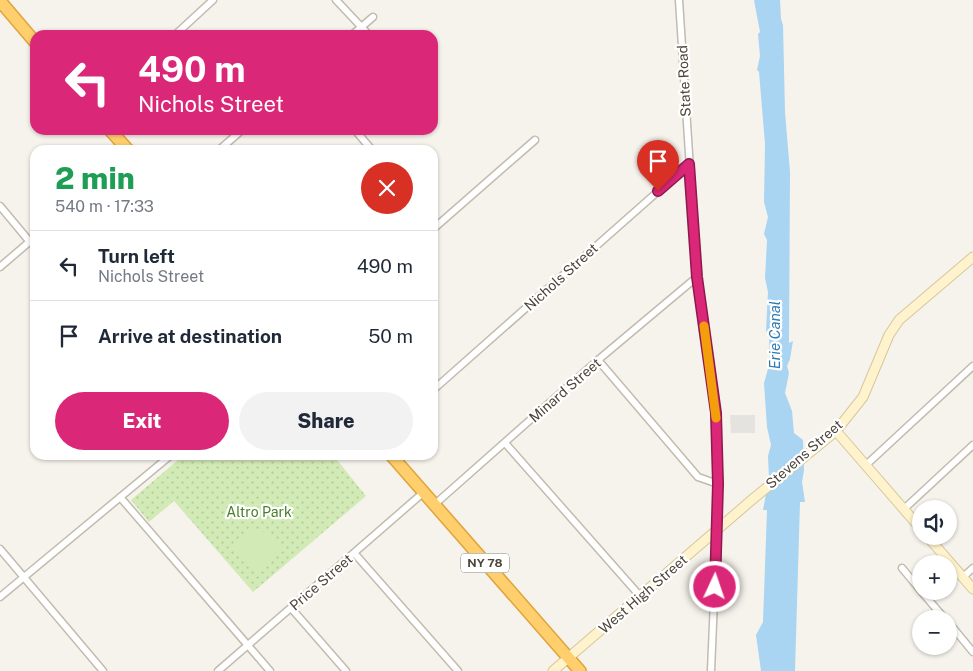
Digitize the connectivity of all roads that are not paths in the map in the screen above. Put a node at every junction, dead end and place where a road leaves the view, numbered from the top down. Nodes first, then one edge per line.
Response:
1 (213, 0) edge
2 (336, 0) edge
3 (680, 0) edge
4 (0, 1) edge
5 (373, 16) dead end
6 (361, 27) junction
7 (180, 30) edge
8 (358, 30) edge
9 (364, 30) edge
10 (30, 36) edge
11 (114, 135) edge
12 (236, 135) edge
13 (360, 135) edge
14 (535, 140) dead end
15 (124, 145) edge
16 (225, 145) edge
17 (368, 145) edge
18 (689, 164) junction
19 (0, 206) edge
20 (438, 223) edge
21 (30, 237) edge
22 (30, 241) edge
23 (973, 257) edge
24 (0, 268) edge
25 (697, 277) junction
26 (598, 360) junction
27 (973, 366) edge
28 (438, 386) edge
29 (836, 431) junction
30 (505, 442) junction
31 (973, 445) edge
32 (164, 460) edge
33 (395, 460) edge
34 (866, 465) junction
35 (718, 484) junction
36 (424, 492) junction
37 (120, 497) junction
38 (434, 504) junction
39 (904, 509) junction
40 (912, 519) edge
41 (717, 529) junction
42 (935, 545) edge
43 (0, 549) edge
44 (355, 554) junction
45 (902, 568) dead end
46 (973, 568) edge
47 (963, 577) junction
48 (24, 578) junction
49 (912, 580) edge
50 (973, 589) edge
51 (640, 596) junction
52 (0, 598) edge
53 (929, 600) edge
54 (291, 608) junction
55 (937, 610) edge
56 (957, 633) edge
57 (248, 645) junction
58 (973, 652) edge
59 (569, 658) junction
60 (103, 671) edge
61 (218, 671) edge
62 (270, 671) edge
63 (346, 671) edge
64 (458, 671) edge
65 (553, 671) edge
66 (580, 671) edge
67 (711, 671) edge

1 - 7 street
2 - 6 street
3 - 18 street, State Road
4 - 10 highway
5 - 6 street
6 - 8 street
6 - 9 street
11 - 15 highway
12 - 16 street
13 - 17 street
14 - 20 street
18 - 25 street, State Road
18 - 28 street, Nichols Street
19 - 21 street
22 - 24 street
23 - 29 street, Stevens Street
25 - 26 street, Minard Street
25 - 35 street, State Road
26 - 30 street, Minard Street
26 - 35 street
27 - 34 street
29 - 34 street
29 - 41 street, Stevens Street
30 - 38 street, Minard Street
30 - 51 street
31 - 39 street
32 - 37 street
33 - 36 highway, NY 78
34 - 39 street
35 - 41 street, State Road
36 - 38 highway, NY 78
36 - 44 street, Price Street
37 - 48 street
37 - 57 street
38 - 59 highway, NY 78
39 - 40 street
41 - 51 street, West High Street
41 - 67 street, State Road
42 - 47 street
43 - 48 street
44 - 54 street, Price Street
44 - 64 street
45 - 49 street
46 - 47 street
47 - 50 street
48 - 52 street
48 - 60 street
51 - 59 street, West High Street
53 - 55 street
54 - 57 street, Price Street
54 - 63 street
56 - 58 street
57 - 61 street, Price Street
57 - 62 street
59 - 65 street, West High Street
59 - 66 highway, NY 78

